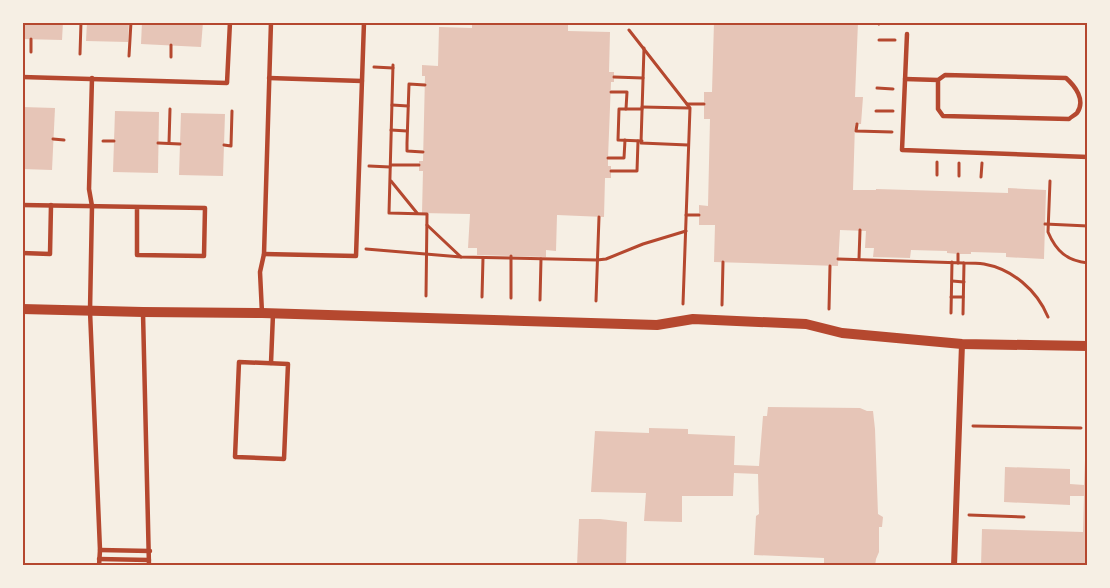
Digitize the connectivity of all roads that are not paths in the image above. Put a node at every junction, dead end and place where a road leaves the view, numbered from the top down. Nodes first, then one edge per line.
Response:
1 (230, 22) edge
2 (271, 22) edge
3 (364, 22) edge
4 (907, 34) dead end
5 (22, 77) edge
6 (92, 78) junction
7 (270, 78) junction
8 (905, 79) junction
9 (938, 80) junction
10 (362, 81) junction
11 (1080, 101) junction
12 (1088, 102) edge
13 (1088, 157) edge
14 (22, 205) edge
15 (51, 205) junction
16 (92, 206) junction
17 (137, 207) junction
18 (22, 253) edge
19 (264, 254) junction
20 (22, 309) edge
21 (90, 311) junction
22 (143, 312) junction
23 (268, 314) junction
24 (962, 344) junction
25 (1088, 346) edge
26 (271, 363) junction
27 (100, 550) junction
28 (150, 551) junction
29 (99, 558) junction
30 (149, 563) edge
31 (99, 566) edge
32 (954, 566) edge

1 - 6 lane
2 - 7 lane
3 - 10 lane
4 - 8 lane
5 - 6 lane
6 - 16 lane
7 - 10 lane
7 - 19 lane
8 - 9 lane
8 - 13 lane
9 - 11 lane
9 - 11 lane
10 - 19 lane
11 - 12 lane
14 - 15 lane
15 - 16 lane
15 - 18 lane
16 - 17 lane
16 - 21 lane
17 - 17 lane
19 - 23 lane
20 - 21 street
21 - 22 street
21 - 27 lane
22 - 23 street
22 - 28 lane
23 - 24 street
23 - 26 lane
24 - 25 street
24 - 32 street
26 - 26 lane
27 - 28 lane
27 - 29 lane
28 - 30 lane
29 - 30 lane
29 - 31 lane

